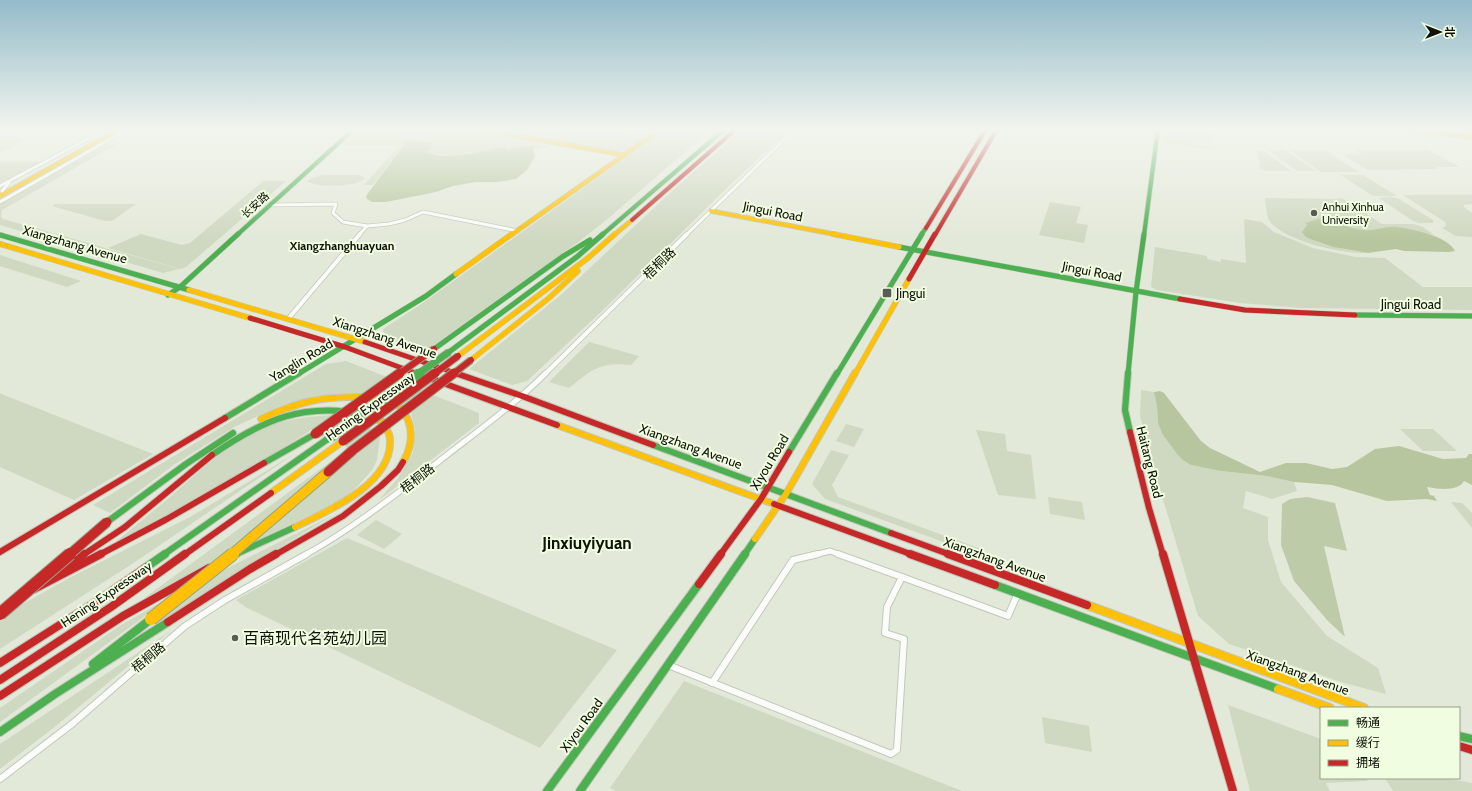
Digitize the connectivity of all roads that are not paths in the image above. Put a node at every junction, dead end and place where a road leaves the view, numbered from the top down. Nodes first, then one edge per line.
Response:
1 (37, 166) edge
2 (48, 166) edge
3 (59, 166) edge
4 (314, 166) edge
5 (609, 166) edge
6 (682, 166) edge
7 (694, 166) edge
8 (758, 166) edge
9 (963, 166) edge
10 (975, 166) edge
11 (1153, 166) edge
12 (44, 174) junction
13 (19, 191) junction
14 (0, 193) edge
15 (0, 202) edge
16 (271, 205) junction
17 (711, 212) junction
18 (367, 226) junction
19 (608, 230) junction
20 (518, 231) junction
21 (618, 232) junction
22 (0, 235) edge
23 (0, 244) edge
24 (912, 249) junction
25 (925, 252) junction
26 (180, 287) junction
27 (1136, 292) junction
28 (168, 295) junction
29 (1472, 316) edge
30 (288, 319) junction
31 (357, 339) junction
32 (344, 347) junction
33 (522, 396) junction
34 (509, 407) junction
35 (768, 487) junction
36 (786, 494) junction
37 (761, 499) junction
38 (779, 505) junction
39 (0, 552) edge
40 (902, 577) junction
41 (1018, 593) junction
42 (0, 607) edge
43 (0, 614) edge
44 (1190, 644) junction
45 (1194, 657) junction
46 (0, 663) edge
47 (668, 664) junction
48 (0, 680) edge
49 (712, 683) junction
50 (55, 694) junction
51 (0, 696) edge
52 (1327, 707) edge
53 (1361, 707) edge
54 (0, 732) edge
55 (1460, 736) edge
56 (1472, 740) edge
57 (1460, 746) edge
58 (1472, 750) edge
59 (0, 779) edge
60 (546, 791) edge
61 (580, 791) edge
62 (1233, 791) edge

1 - 14 street
2 - 14 main road
3 - 12 main road
4 - 16 main road, 长安路
5 - 20 main road, Yanglin Road
6 - 19 main road, Hening Expressway
7 - 21 main road, Hening Expressway
8 - 17 street, 梧桐路
9 - 24 main road, Xiyou Road
10 - 25 main road
11 - 27 main road, Haitang Road
12 - 13 street
12 - 14 main road
13 - 14 street
13 - 15 street
16 - 18 street
16 - 26 main road, 长安路
17 - 24 main road, Jingui Road
17 - 33 street, 梧桐路
18 - 20 street
18 - 30 street
19 - 42 main road, bridge
19 - 46 main road, Hening Expressway, bridge
20 - 31 main road, Yanglin Road
21 - 48 main road, Hening Expressway, bridge
21 - 50 main road, bridge
22 - 26 main road, Xiangzhang Avenue
23 - 28 main road, Xiangzhang Avenue
24 - 25 main road, Jingui Road
24 - 35 main road, Xiyou Road
25 - 27 main road, Jingui Road
25 - 36 main road
26 - 28 main road, 长安路
26 - 30 main road, Xiangzhang Avenue
27 - 29 main road, Jingui Road
27 - 44 main road, Haitang Road
28 - 32 main road, Xiangzhang Avenue
30 - 31 main road, Xiangzhang Avenue
31 - 32 main road, Yanglin Road
31 - 33 main road, Xiangzhang Avenue
32 - 34 main road, Xiangzhang Avenue
32 - 39 main road, Yanglin Road
33 - 34 street, 梧桐路
33 - 35 main road, Xiangzhang Avenue
34 - 37 main road, Xiangzhang Avenue
34 - 59 street, 梧桐路
35 - 36 main road, Xiangzhang Avenue
35 - 37 main road, Xiyou Road
36 - 38 main road
36 - 44 main road, Xiangzhang Avenue
37 - 38 main road, Xiangzhang Avenue
37 - 60 main road, Xiyou Road
38 - 41 main road, Xiangzhang Avenue
38 - 47 main road
40 - 41 street
40 - 49 street
40 - 49 street
41 - 45 main road, Xiangzhang Avenue
42 - 51 main road
43 - 50 main road, bridge
44 - 45 main road, Haitang Road
44 - 53 main road, Xiangzhang Avenue
45 - 52 main road, Xiangzhang Avenue
45 - 62 main road, Haitang Road
47 - 49 street
47 - 61 main road
50 - 54 main road
55 - 56 main road
57 - 58 main road

